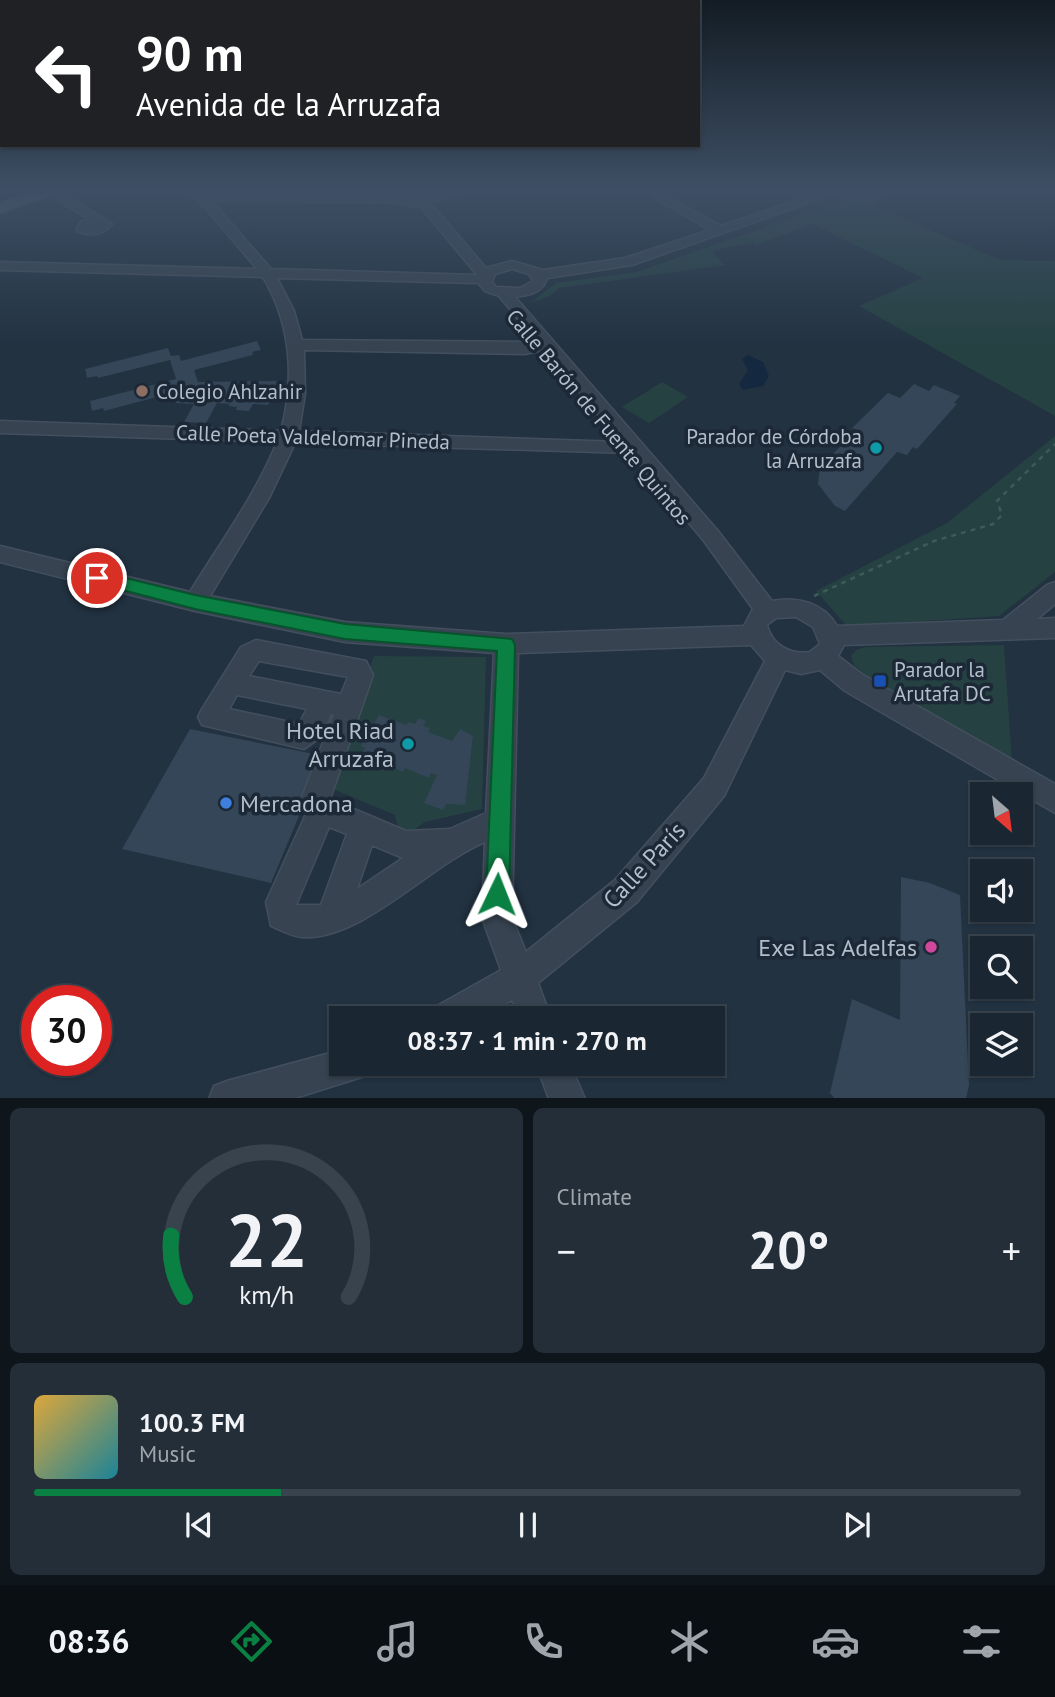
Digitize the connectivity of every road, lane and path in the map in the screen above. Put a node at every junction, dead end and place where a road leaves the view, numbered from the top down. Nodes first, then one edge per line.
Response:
1 (242, 243) edge
2 (465, 243) edge
3 (472, 243) edge
4 (684, 243) edge
5 (0, 267) edge
6 (268, 273) junction
7 (540, 275) junction
8 (497, 282) junction
9 (296, 345) junction
10 (541, 346) junction
11 (0, 427) edge
12 (288, 437) junction
13 (1055, 444) edge
14 (625, 448) junction
15 (711, 536) junction
16 (0, 554) edge
17 (1055, 591) edge
18 (805, 597) dead end
19 (195, 602) junction
20 (768, 612) junction
21 (284, 620) junction
22 (1055, 628) edge
23 (1009, 629) junction
24 (756, 635) junction
25 (506, 645) junction
26 (827, 647) junction
27 (269, 652) junction
28 (779, 658) junction
29 (230, 683) junction
30 (335, 703) junction
31 (1055, 799) edge
32 (322, 811) junction
33 (500, 822) junction
34 (363, 829) junction
35 (451, 843) junction
36 (332, 917) junction
37 (519, 978) junction
38 (470, 1006) edge
39 (530, 1006) edge
40 (329, 1070) edge
41 (558, 1076) edge
42 (227, 1098) edge
43 (567, 1098) edge

1 - 6 street
2 - 8 street, Calle Barón de Fuente Quintos
3 - 8 street, Calle Barón de Fuente Quintos
4 - 7 street
5 - 6 street
6 - 8 street
6 - 9 street
7 - 8 street
7 - 8 street
8 - 10 street, Calle Barón de Fuente Quintos
8 - 15 street, Calle Barón de Fuente Quintos
9 - 10 street
9 - 12 street
10 - 14 street, Calle Barón de Fuente Quintos
11 - 12 street, Calle Poeta Valdelomar Pineda
12 - 14 street, Calle Poeta Valdelomar Pineda
12 - 19 street
13 - 18 path
14 - 15 street, Calle Barón de Fuente Quintos
15 - 20 street, Calle Barón de Fuente Quintos
16 - 19 street
17 - 23 street
19 - 21 street
20 - 24 street
20 - 26 street
21 - 25 street
21 - 27 street
22 - 23 street
23 - 26 street
24 - 25 street
24 - 28 street
25 - 33 street
26 - 28 street
26 - 31 street
27 - 29 street
27 - 30 street
28 - 37 street, Calle París
29 - 30 street
29 - 30 street
30 - 32 street
32 - 34 street
32 - 36 street
33 - 35 street
33 - 37 street
34 - 35 street
34 - 36 street
35 - 36 street
37 - 38 street, Calle París
37 - 39 street
40 - 42 street
41 - 43 street

